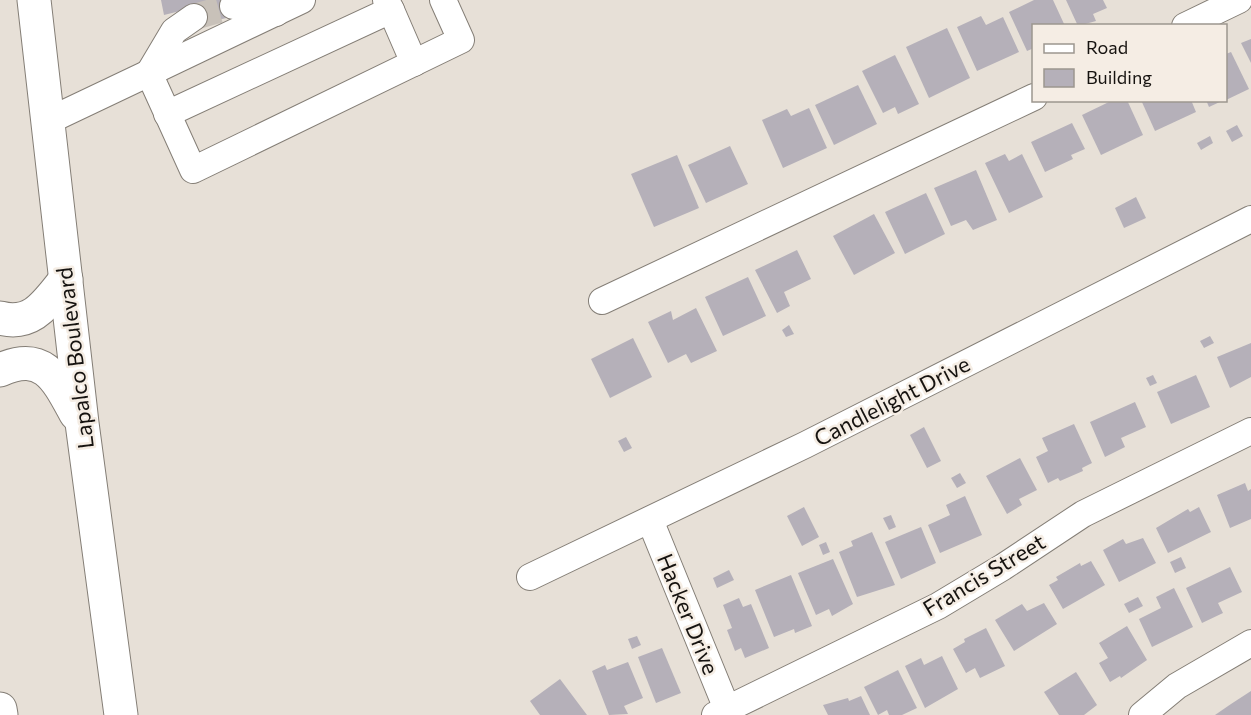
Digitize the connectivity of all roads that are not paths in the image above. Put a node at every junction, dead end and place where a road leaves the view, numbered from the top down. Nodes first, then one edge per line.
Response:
1 (34, 0) edge
2 (302, 0) edge
3 (442, 0) edge
4 (1239, 0) edge
5 (388, 5) edge
6 (233, 6) dead end
7 (276, 13) junction
8 (194, 17) tunnel mouth
9 (1189, 24) edge
10 (414, 63) junction
11 (149, 73) junction
12 (1032, 98) edge
13 (167, 114) junction
14 (48, 121) junction
15 (1251, 219) edge
16 (66, 279) junction
17 (602, 302) dead end
18 (0, 318) edge
19 (0, 370) edge
20 (81, 423) junction
21 (1251, 431) edge
22 (650, 520) junction
23 (530, 577) dead end
24 (1251, 642) edge
25 (0, 709) edge
26 (721, 712) edge
27 (1, 715) edge
28 (121, 715) edge
29 (1142, 715) edge

1 - 14 main road, Lapalco Boulevard
2 - 7 street
3 - 10 street
4 - 9 street
5 - 10 street
5 - 13 street
6 - 7 street
7 - 11 street
8 - 11 street
10 - 13 street
11 - 13 street
11 - 14 street
12 - 17 street
14 - 16 main road, Lapalco Boulevard
15 - 22 street, Candlelight Drive
16 - 18 main road
16 - 20 main road, Lapalco Boulevard
19 - 20 main road
20 - 28 main road, Lapalco Boulevard
21 - 26 street, Francis Street
22 - 23 street, Candlelight Drive
22 - 26 street, Hacker Drive
24 - 29 street
25 - 27 main road

